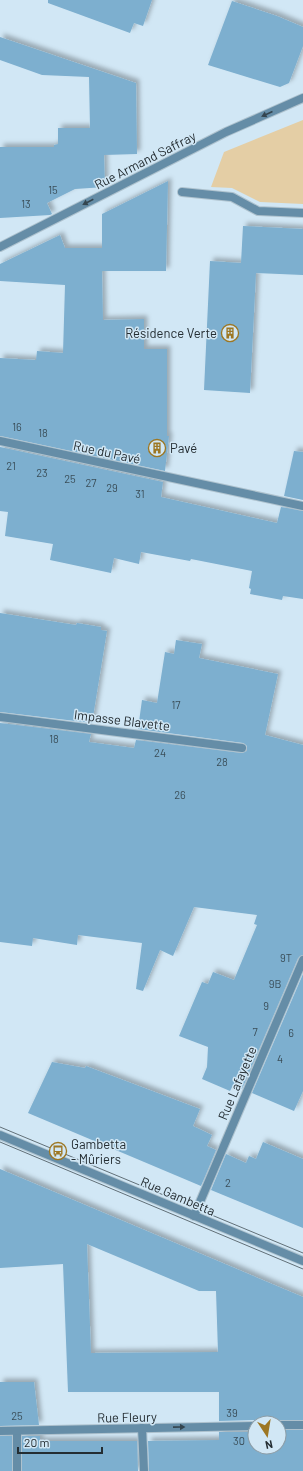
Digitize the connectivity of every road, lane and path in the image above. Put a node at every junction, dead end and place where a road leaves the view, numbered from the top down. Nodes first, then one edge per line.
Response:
1 (303, 98) edge
2 (182, 192) dead end
3 (303, 213) edge
4 (0, 248) edge
5 (0, 441) edge
6 (303, 506) edge
7 (0, 717) edge
8 (242, 748) dead end
9 (303, 960) edge
10 (0, 1135) edge
11 (194, 1216) junction
12 (303, 1261) edge
13 (303, 1424) edge
14 (287, 1425) edge
15 (247, 1426) edge
16 (142, 1428) junction
17 (0, 1431) edge
18 (17, 1431) junction
19 (17, 1471) edge
20 (144, 1471) edge

1 -> 4 street, Rue Armand Saffray
2 - 3 street
5 - 6 street, Rue du Pavé
7 - 8 street, Impasse Blavette
9 - 11 street, Rue Lafayette
10 - 11 street, Rue Gambetta
11 - 12 street, Rue Gambetta
13 - 14 street
16 -> 15 street, Rue Fleury
16 - 18 street, Rue Fleury
16 - 20 street
17 - 18 street, Rue Fleury
18 - 19 street

